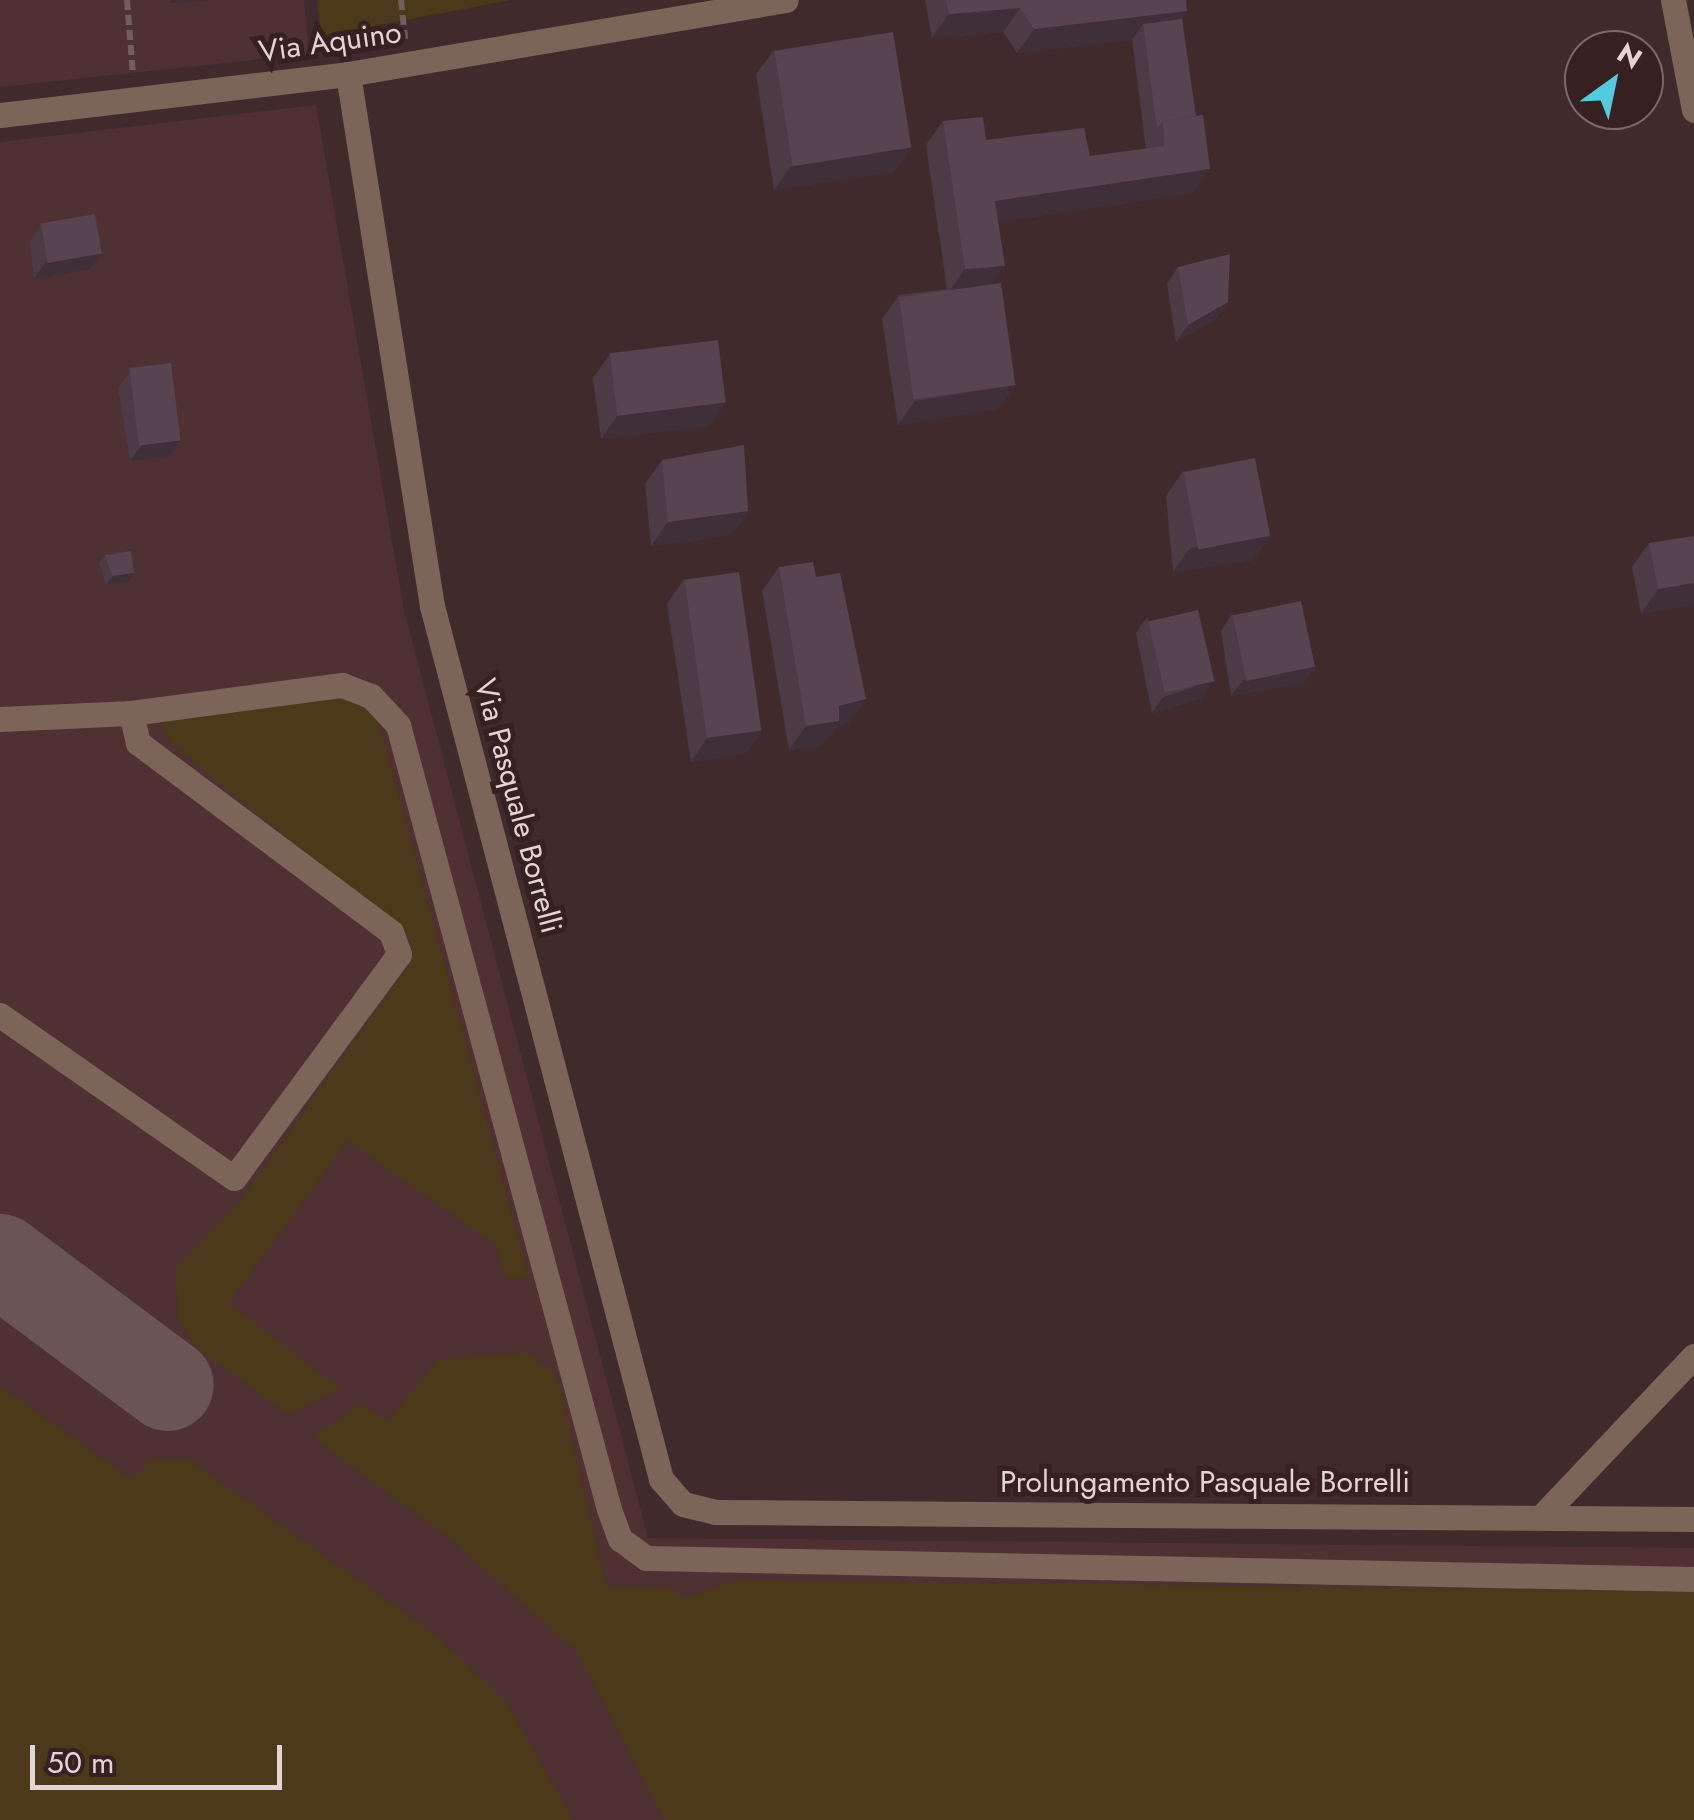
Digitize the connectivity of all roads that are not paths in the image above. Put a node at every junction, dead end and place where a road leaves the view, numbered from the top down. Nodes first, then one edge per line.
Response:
1 (786, 0) edge
2 (1673, 0) edge
3 (348, 74) junction
4 (1694, 110) edge
5 (0, 114) edge
6 (131, 713) junction
7 (0, 719) edge
8 (0, 1015) edge
9 (1694, 1356) edge
10 (715, 1512) joint
11 (1541, 1517) junction
12 (1694, 1519) edge
13 (1694, 1579) edge

1 - 3 street, Via Aquino
2 - 4 street
3 - 5 street, Via Aquino
3 - 10 street, Via Pasquale Borrelli
6 - 7 street
6 - 8 street
6 - 13 street
9 - 11 street
10 - 11 street, Prolungamento Pasquale Borrelli
11 - 12 street, Prolungamento Pasquale Borrelli

